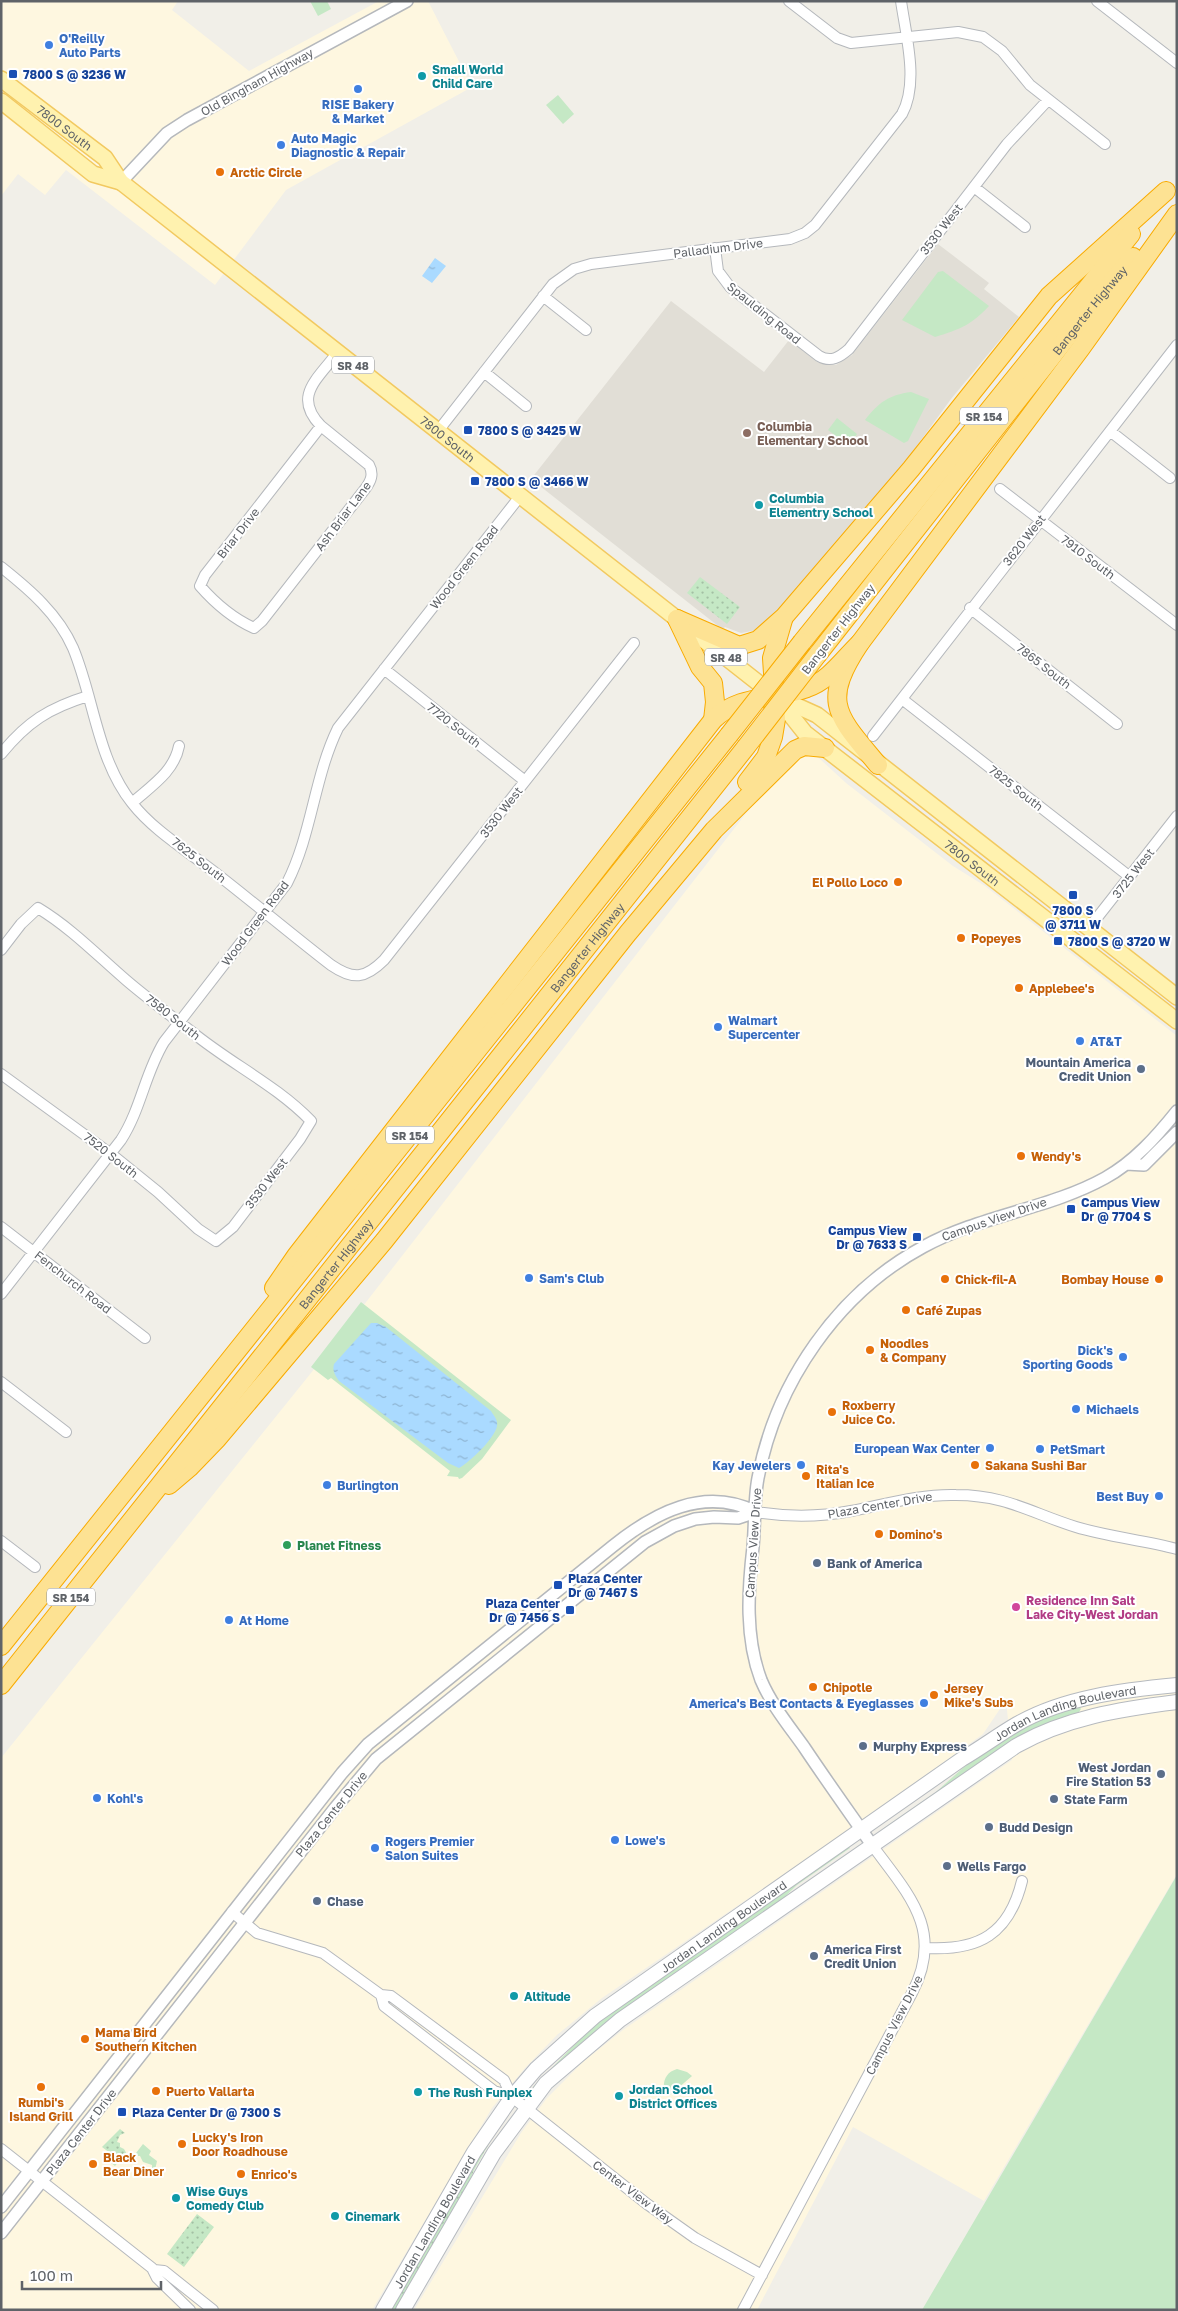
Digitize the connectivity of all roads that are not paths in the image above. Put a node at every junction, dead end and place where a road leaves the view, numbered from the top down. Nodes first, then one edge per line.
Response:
1 (407, 1) edge
2 (789, 1) edge
3 (901, 1) edge
4 (1097, 1) edge
5 (906, 38) junction
6 (1177, 63) edge
7 (1, 79) edge
8 (1048, 100) junction
9 (1, 101) edge
10 (1105, 144) dead end
11 (121, 182) junction
12 (974, 186) junction
13 (1171, 186) edge
14 (1177, 213) edge
15 (1024, 227) dead end
16 (715, 248) junction
17 (544, 296) junction
18 (586, 330) dead end
19 (1177, 345) edge
20 (337, 353) junction
21 (835, 359) joint
22 (484, 372) junction
23 (526, 406) dead end
24 (321, 426) junction
25 (438, 431) junction
26 (1110, 431) junction
27 (1170, 478) dead end
28 (1000, 489) dead end
29 (521, 495) junction
30 (1040, 520) junction
31 (5, 570) edge
32 (1, 582) edge
33 (970, 608) junction
34 (784, 617) junction
35 (677, 619) junction
36 (1177, 625) edge
37 (254, 628) joint
38 (634, 642) dead end
39 (860, 642) junction
40 (384, 669) junction
41 (88, 696) junction
42 (775, 696) junction
43 (902, 699) junction
44 (713, 720) junction
45 (1117, 724) dead end
46 (873, 736) dead end
47 (179, 746) dead end
48 (825, 748) junction
49 (1, 754) edge
50 (878, 764) junction
51 (525, 781) junction
52 (132, 803) junction
53 (1177, 816) edge
54 (714, 830) junction
55 (1130, 877) junction
56 (265, 912) junction
57 (1089, 928) junction
58 (1, 950) edge
59 (364, 975) joint
60 (1177, 997) edge
61 (1177, 1021) edge
62 (180, 1022) junction
63 (1, 1074) edge
64 (1177, 1111) edge
65 (311, 1121) joint
66 (1177, 1132) edge
67 (111, 1154) junction
68 (1126, 1164) junction
69 (1, 1227) edge
70 (216, 1241) joint
71 (33, 1252) junction
72 (1, 1294) edge
73 (145, 1338) dead end
74 (216, 1376) junction
75 (1, 1382) edge
76 (66, 1432) dead end
77 (140, 1508) junction
78 (756, 1512) junction
79 (1, 1541) edge
80 (1177, 1549) edge
81 (35, 1568) dead end
82 (1, 1646) edge
83 (1, 1685) edge
84 (1177, 1685) edge
85 (1177, 1702) edge
86 (861, 1830) junction
87 (872, 1845) junction
88 (1022, 1881) dead end
89 (232, 1912) junction
90 (244, 1924) junction
91 (926, 1948) junction
92 (381, 1995) junction
93 (512, 2098) junction
94 (526, 2108) junction
95 (1, 2149) edge
96 (30, 2171) junction
97 (42, 2181) junction
98 (1, 2207) edge
99 (1, 2233) edge
100 (154, 2270) junction
101 (762, 2275) junction
102 (190, 2310) edge
103 (213, 2310) edge
104 (383, 2310) edge
105 (403, 2310) edge
106 (743, 2310) edge

1 - 11 street, Old Bingham Highway
2 - 5 street
3 - 5 street, Palladium Drive
4 - 6 street
5 - 8 street
5 - 16 street, Palladium Drive
7 - 11 main road, 7800 South / SR 48
8 - 10 street
8 - 12 street, 3530 West
9 - 11 main road, 7800 South / SR 48
11 - 20 main road, 7800 South / SR 48
12 - 15 street
12 - 21 street, 3530 West
13 - 34 highway
13 - 74 highway, Bangerter Highway / SR 154, bridge
14 - 39 highway
14 - 77 highway, Bangerter Highway / SR 154, bridge
16 - 17 street, Palladium Drive
16 - 21 street, Spaulding Road
17 - 18 street
17 - 22 street, Palladium Drive
19 - 26 street, 3620 West
20 - 24 street, Ash Briar Lane
20 - 25 main road, 7800 South / SR 48
22 - 23 street
22 - 25 street, Palladium Drive
24 - 37 street, Ash Briar Lane
24 - 37 street, Briar Drive
25 - 29 main road, 7800 South / SR 48
26 - 27 street
26 - 30 street, 3620 West
28 - 30 street, 7910 South
29 - 35 main road, 7800 South / SR 48
29 - 40 street, Wood Green Road
30 - 33 street, 3620 West
30 - 36 street, 7910 South
31 - 32 street
31 - 41 street, 7625 South
33 - 43 street, 3620 West
33 - 45 street, 7865 South
34 - 35 highway
34 - 42 highway
35 - 42 main road, 7800 South / SR 48
35 - 44 highway
38 - 51 street, 3530 West
39 - 42 highway
39 - 50 highway
40 - 51 street, 7720 South
40 - 56 street, Wood Green Road
41 - 49 street
41 - 52 street, 7625 South
42 - 44 highway
42 - 48 main road, 7800 South
42 - 50 main road, 7800 South
42 - 54 highway
43 - 46 street, 3620 West
43 - 55 street, 7825 South
44 - 74 highway
47 - 52 street
48 - 54 highway
48 - 61 main road, 7800 South
50 - 57 main road, 7800 South
51 - 59 street, 3530 West
52 - 56 street, 7625 South
53 - 55 street, 3725 West
54 - 77 highway
55 - 57 street, 3725 West
56 - 59 street, 7625 South
56 - 62 street, Wood Green Road
57 - 60 main road, 7800 South
58 - 62 street, 7580 South
62 - 65 street, 7580 South
62 - 67 street, Wood Green Road
63 - 67 street, 7520 South
64 - 68 street, Campus View Drive
65 - 70 street, 3530 West
66 - 68 street
67 - 70 street, 7520 South
67 - 71 street, Wood Green Road
68 - 78 street, Campus View Drive
69 - 71 street, Fenchurch Road
71 - 72 street, Wood Green Road
71 - 73 street, Fenchurch Road
74 - 82 highway, Bangerter Highway / SR 154
75 - 76 street
77 - 83 highway, Bangerter Highway / SR 154
78 - 80 street, Plaza Center Drive
78 - 86 street, Campus View Drive
78 - 89 street, Plaza Center Drive
78 - 90 street, Plaza Center Drive
79 - 81 street
84 - 86 main road, Jordan Landing Boulevard
85 - 87 main road, Jordan Landing Boulevard
86 - 87 street, Campus View Drive
86 - 93 main road, Jordan Landing Boulevard
87 - 91 street, Campus View Drive
87 - 94 main road, Jordan Landing Boulevard
88 - 91 street
89 - 90 street, Center View Way
89 - 96 street, Plaza Center Drive
90 - 92 street, Center View Way
90 - 97 street, Plaza Center Drive
91 - 101 street, Campus View Drive
92 - 93 street, Center View Way
92 - 93 street, Center View Way
93 - 94 street, Center View Way
93 - 104 main road, Jordan Landing Boulevard
94 - 101 street, Center View Way
94 - 105 main road, Jordan Landing Boulevard
95 - 96 street
96 - 97 street
96 - 98 street, Plaza Center Drive
97 - 99 street, Plaza Center Drive
97 - 100 street
100 - 102 street
100 - 103 street
101 - 106 street, Campus View Drive

